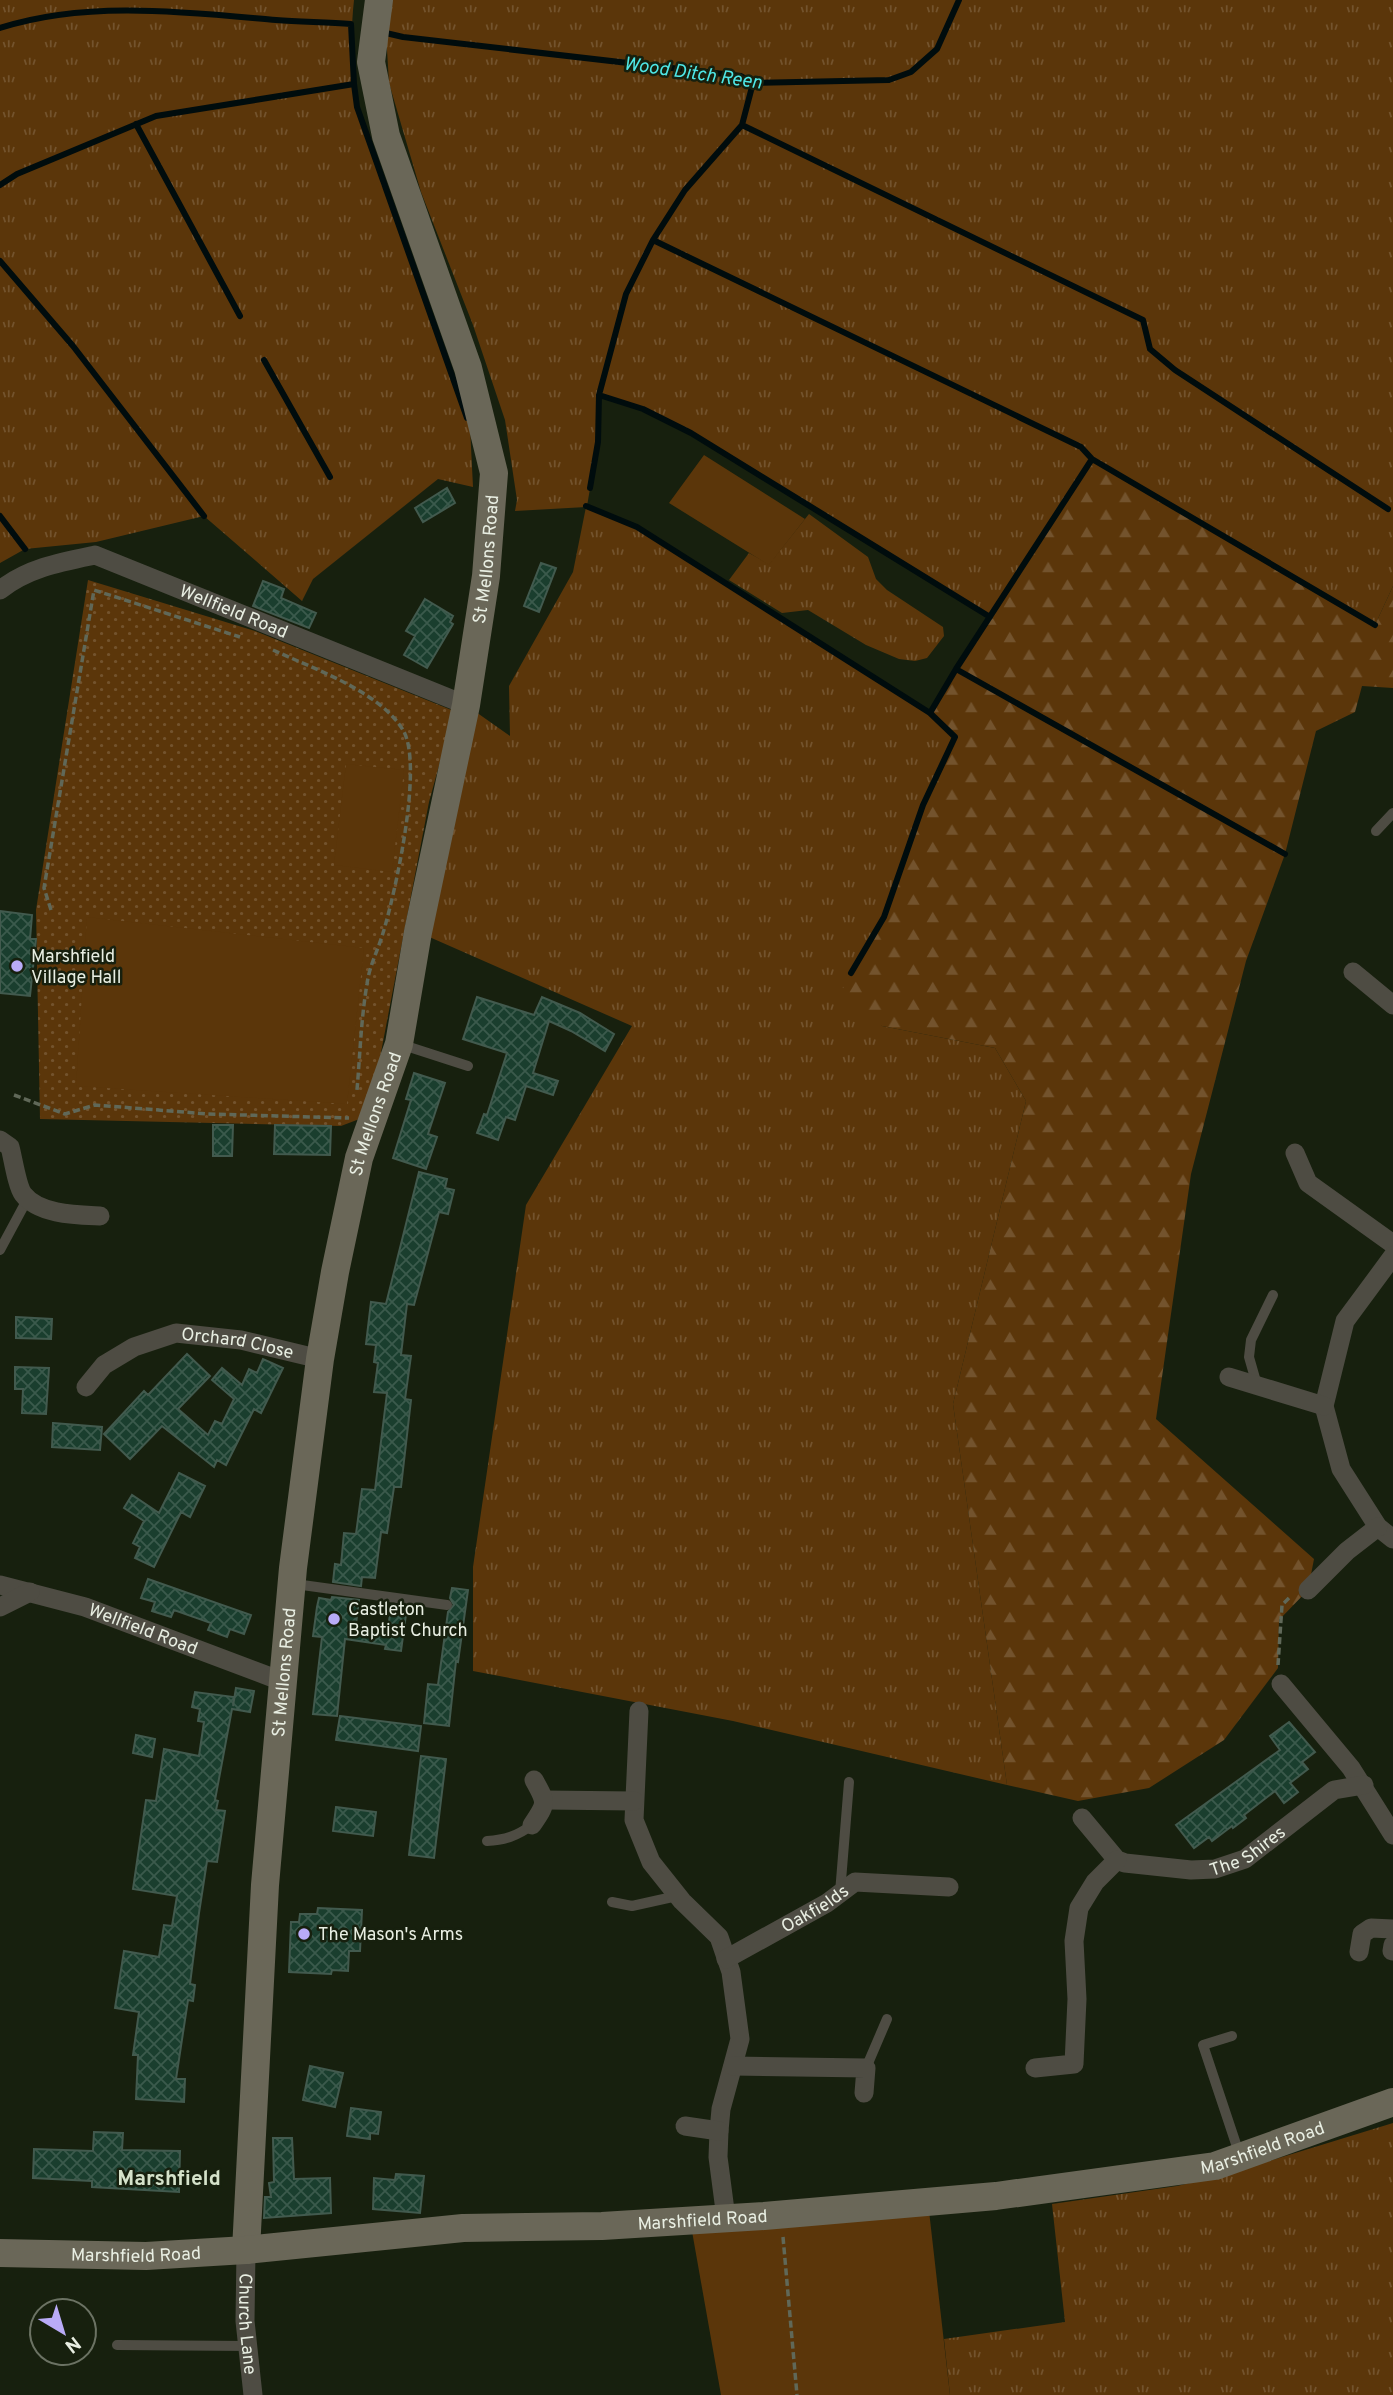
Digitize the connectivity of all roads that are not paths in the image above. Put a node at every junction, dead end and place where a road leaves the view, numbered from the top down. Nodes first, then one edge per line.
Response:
1 (379, 0) edge
2 (0, 590) edge
3 (466, 705) junction
4 (1393, 813) edge
5 (1376, 831) dead end
6 (1353, 972) dead end
7 (1393, 1005) edge
8 (399, 1044) junction
9 (468, 1066) dead end
10 (0, 1140) edge
11 (1295, 1153) dead end
12 (28, 1198) junction
13 (100, 1216) dead end
14 (1393, 1244) edge
15 (0, 1250) edge
16 (1393, 1256) edge
17 (1273, 1295) dead end
18 (320, 1359) junction
19 (1229, 1377) dead end
20 (1257, 1385) junction
21 (86, 1387) dead end
22 (1324, 1406) junction
23 (1385, 1533) edge
24 (292, 1584) junction
25 (0, 1585) edge
26 (1308, 1590) road end
27 (30, 1592) junction
28 (447, 1605) dead end
29 (0, 1607) edge
30 (284, 1682) junction
31 (1281, 1684) road end
32 (639, 1711) dead end
33 (534, 1780) dead end
34 (849, 1782) dead end
35 (1364, 1785) junction
36 (545, 1800) junction
37 (634, 1801) junction
38 (1082, 1818) dead end
39 (532, 1825) joint
40 (1393, 1835) edge
41 (487, 1842) dead end
42 (1117, 1860) junction
43 (949, 1887) dead end
44 (840, 1893) junction
45 (677, 1895) junction
46 (612, 1902) dead end
47 (1393, 1929) edge
48 (1359, 1952) dead end
49 (726, 1959) junction
50 (887, 2019) dead end
51 (1232, 2036) dead end
52 (733, 2066) junction
53 (866, 2068) junction
54 (1035, 2068) dead end
55 (864, 2093) dead end
56 (1393, 2102) edge
57 (685, 2126) dead end
58 (719, 2132) junction
59 (1240, 2157) junction
60 (726, 2218) junction
61 (246, 2250) junction
62 (0, 2253) edge
63 (117, 2344) dead end
64 (248, 2346) junction
65 (253, 2395) edge

1 - 3 street, St Mellons Road
2 - 3 street, Wellfield Road
3 - 8 street, St Mellons Road
4 - 5 lane
6 - 7 street
8 - 9 lane
8 - 18 street, St Mellons Road
10 - 12 street
11 - 14 street
12 - 13 street
12 - 15 lane
16 - 22 street
17 - 20 lane
18 - 21 street, Orchard Close
18 - 24 street, St Mellons Road
19 - 20 street
20 - 22 street
22 - 23 street
23 - 26 street
24 - 28 lane
24 - 30 street, St Mellons Road
25 - 27 street, Wellfield Road
27 - 29 street
27 - 30 street, Wellfield Road
30 - 61 street, St Mellons Road
31 - 35 street
32 - 37 street
33 - 36 street
34 - 44 lane
35 - 40 street
35 - 42 street, The Shires
36 - 37 street
36 - 39 street
37 - 45 street
38 - 42 street
39 - 41 lane
42 - 54 street
43 - 44 street, Oakfields
44 - 49 street, Oakfields
45 - 46 lane
45 - 49 street
47 - 48 street
49 - 52 street
50 - 53 lane
51 - 59 lane
52 - 53 street
52 - 58 street
53 - 55 street
56 - 59 street, Marshfield Road
57 - 58 street
58 - 60 street
59 - 60 street, Marshfield Road
60 - 61 street, Marshfield Road
61 - 62 street, Marshfield Road
61 - 64 street, Church Lane
63 - 64 lane
64 - 65 street, Church Lane

